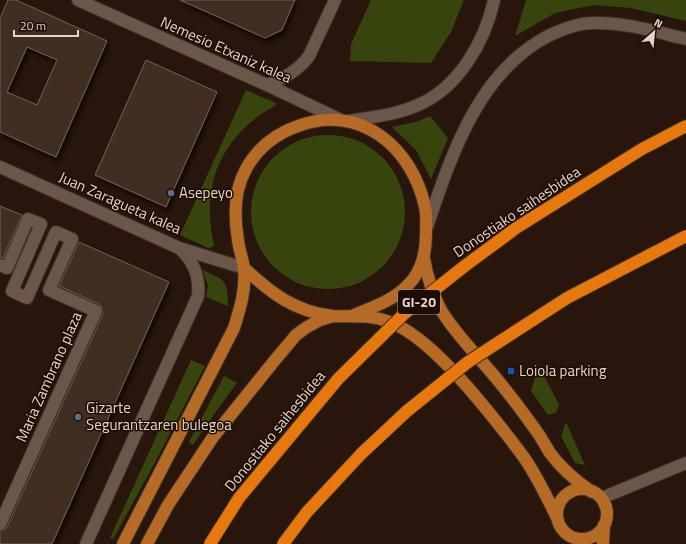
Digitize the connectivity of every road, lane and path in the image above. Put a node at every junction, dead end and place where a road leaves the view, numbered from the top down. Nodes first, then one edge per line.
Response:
1 (78, 0) edge
2 (335, 0) edge
3 (494, 0) edge
4 (686, 39) edge
5 (267, 86) junction
6 (344, 120) junction
7 (686, 126) edge
8 (0, 167) edge
9 (426, 230) junction
10 (686, 236) edge
11 (179, 248) junction
12 (424, 256) junction
13 (228, 264) junction
14 (0, 265) edge
15 (244, 268) junction
16 (244, 284) junction
17 (354, 315) junction
18 (333, 316) junction
19 (686, 463) edge
20 (592, 492) junction
21 (604, 503) junction
22 (0, 524) edge
23 (559, 524) junction
24 (604, 525) junction
25 (86, 544) edge
26 (123, 544) edge
27 (147, 544) edge
28 (210, 544) edge
29 (283, 544) edge
30 (567, 544) edge
31 (603, 544) edge

1 - 5 street, Nemesio Etxaniz kalea
2 - 5 street
3 - 6 street
4 - 9 street
5 - 6 street, Nemesio Etxaniz kalea
6 - 9 main road
6 - 15 main road
7 - 28 highway, Donostiako saihesbidea / GI-20, bridge
8 - 11 street, Juan Zaragueta kalea
9 - 12 main road
10 - 29 highway, bridge
11 - 13 street, Juan Zaragueta kalea
11 - 25 street
12 - 17 main road
12 - 20 main road
13 - 15 street, Juan Zaragueta kalea
13 - 16 street, Juan Zaragueta kalea
14 - 22 street, Maria Zambrano plaza
15 - 16 main road
15 - 18 main road
16 - 26 main road
17 - 18 main road
17 - 23 main road
18 - 27 main road
19 - 21 street
20 - 21 main road
20 - 23 main road
21 - 24 main road
23 - 24 main road
23 - 30 main road
24 - 31 main road

